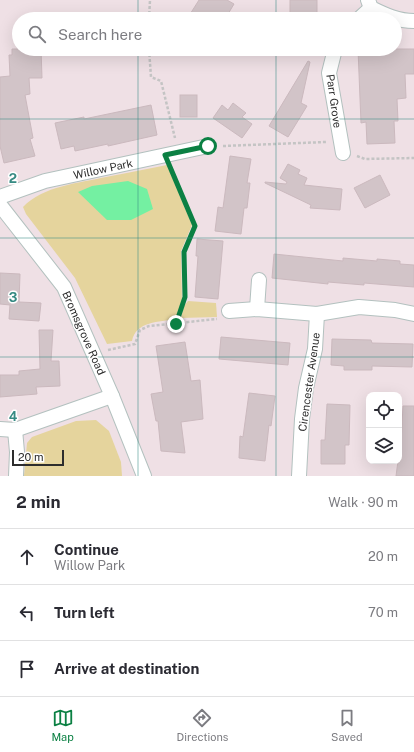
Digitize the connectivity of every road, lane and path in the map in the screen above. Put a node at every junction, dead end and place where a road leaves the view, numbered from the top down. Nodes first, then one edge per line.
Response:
1 (150, 0) edge
2 (370, 4) edge
3 (149, 12) edge
4 (382, 12) edge
5 (402, 21) edge
6 (414, 21) edge
7 (150, 56) edge
8 (333, 56) edge
9 (208, 146) joint
10 (342, 147) junction
11 (179, 152) junction
12 (165, 155) junction
13 (414, 158) edge
14 (0, 197) edge
15 (0, 204) edge
16 (259, 280) dead end
17 (257, 309) junction
18 (229, 311) joint
19 (317, 314) junction
20 (414, 314) edge
21 (176, 324) junction
22 (94, 352) junction
23 (112, 396) junction
24 (0, 429) edge
25 (15, 430) junction
26 (16, 476) edge
27 (144, 476) edge
28 (299, 476) edge

1 - 3 path
2 - 4 street
5 - 6 street
7 - 11 path
8 - 10 street, Parr Grove
9 - 10 path
9 - 11 street, Willow Park
10 - 13 path
11 - 12 street, Willow Park
12 - 14 street, Willow Park
12 - 21 path
15 - 22 street, Bromsgrove Road
16 - 17 street
17 - 18 street
17 - 19 street
18 - 21 path
19 - 20 street
19 - 28 street, Cirencester Avenue
21 - 22 path
22 - 23 street, Bromsgrove Road
23 - 25 street
23 - 27 street, Bromsgrove Road
24 - 25 street
25 - 26 street

